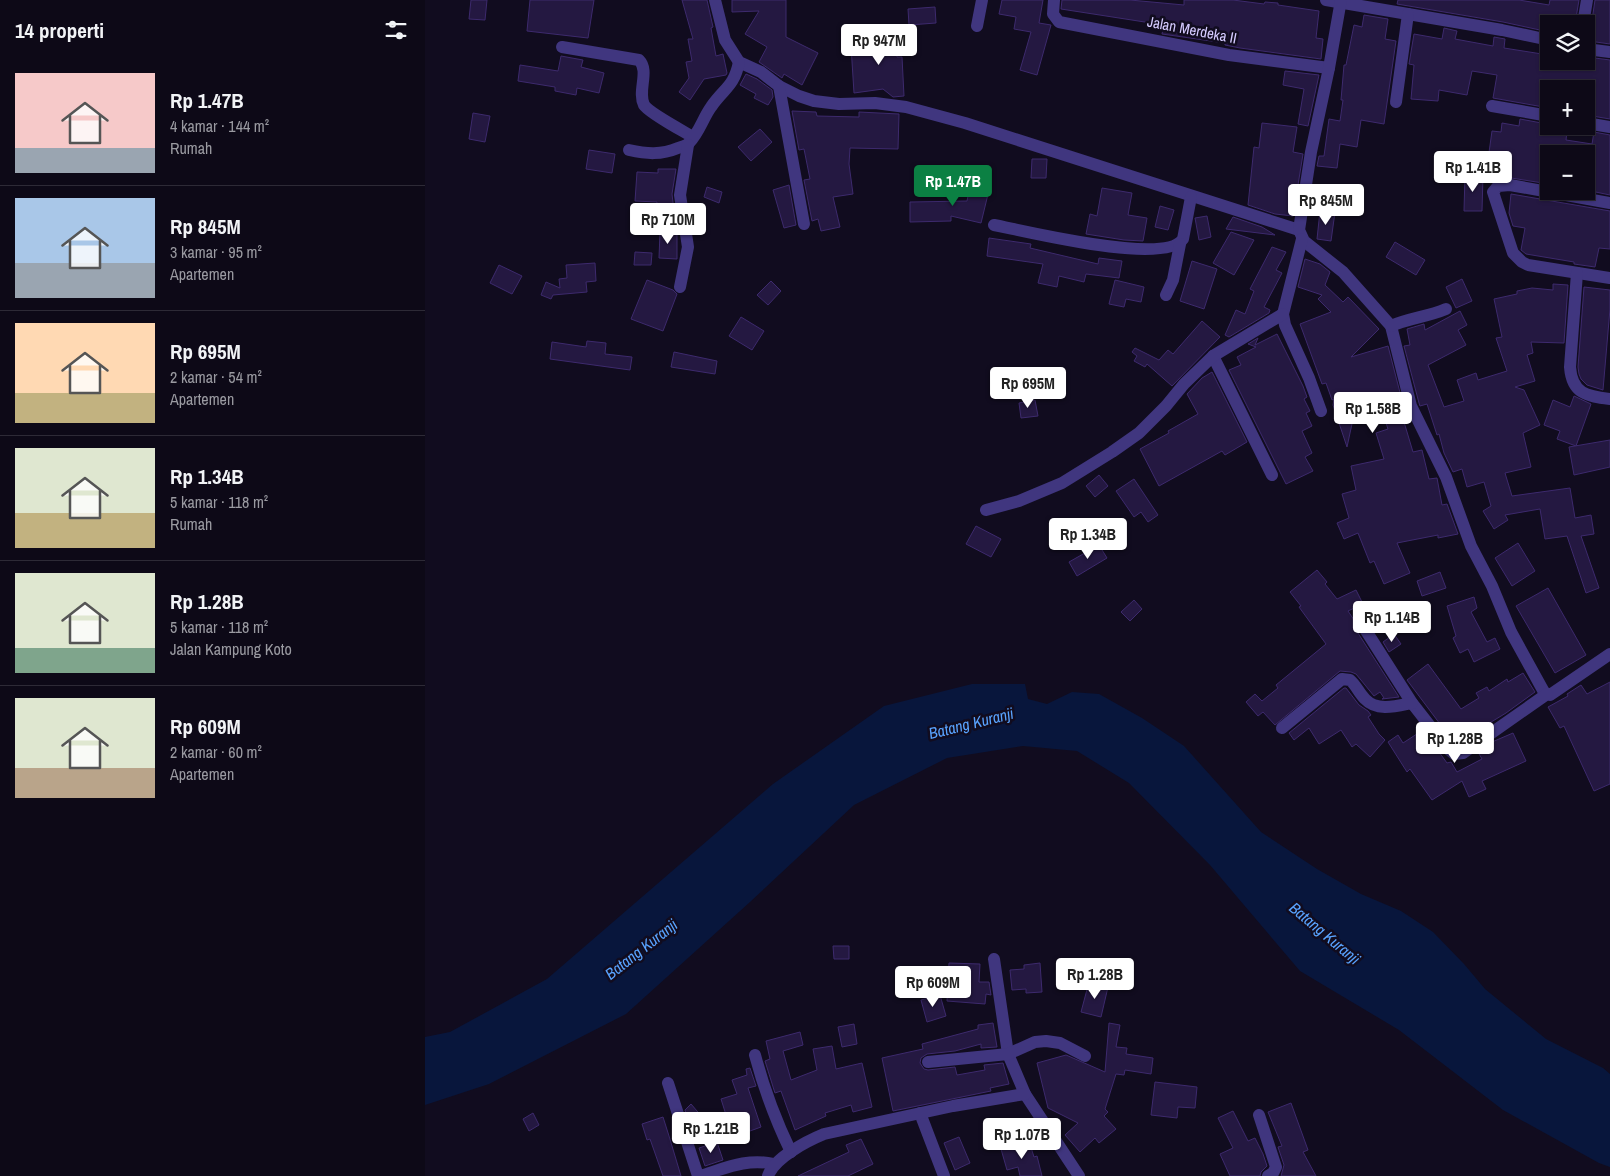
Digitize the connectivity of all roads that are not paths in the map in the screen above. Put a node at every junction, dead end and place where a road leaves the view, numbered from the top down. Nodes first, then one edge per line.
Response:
1 (715, 0) edge
2 (982, 0) edge
3 (1054, 0) edge
4 (1326, 0) edge
5 (1587, 0) edge
6 (1341, 1) edge
7 (1408, 14) junction
8 (1584, 15) edge
9 (977, 26) dead end
10 (1540, 38) edge
11 (562, 46) dead end
12 (1595, 50) edge
13 (1610, 52) edge
14 (739, 62) junction
15 (1329, 68) junction
16 (779, 86) junction
17 (1396, 102) dead end
18 (1492, 106) dead end
19 (1540, 114) edge
20 (1595, 124) edge
21 (1610, 127) edge
22 (690, 141) junction
23 (629, 150) dead end
24 (1191, 196) junction
25 (1610, 203) edge
26 (804, 224) dead end
27 (994, 225) dead end
28 (1300, 235) junction
29 (1180, 244) junction
30 (1577, 273) junction
31 (1610, 278) edge
32 (679, 287) dead end
33 (1166, 295) dead end
34 (1446, 308) dead end
35 (1283, 314) junction
36 (1391, 326) junction
37 (1213, 356) junction
38 (1610, 399) edge
39 (1321, 411) dead end
40 (1272, 475) dead end
41 (986, 510) dead end
42 (1363, 626) dead end
43 (1610, 654) edge
44 (1551, 693) junction
45 (1412, 703) junction
46 (1282, 728) dead end
47 (994, 959) dead end
48 (755, 1054) dead end
49 (1008, 1054) junction
50 (1085, 1056) dead end
51 (928, 1062) dead end
52 (668, 1083) dead end
53 (1025, 1094) junction
54 (920, 1113) junction
55 (1259, 1115) dead end
56 (791, 1152) junction
57 (774, 1164) junction
58 (699, 1176) edge
59 (768, 1176) edge
60 (945, 1176) edge
61 (1079, 1176) edge
62 (1268, 1176) edge

1 - 14 street
2 - 9 street
3 - 15 street, Jalan Merdeka II
4 - 6 street
5 - 8 street
6 - 7 street
6 - 15 street
7 - 10 street
7 - 17 street
11 - 22 street
12 - 13 street
14 - 16 street
14 - 22 street
15 - 28 street
16 - 24 street
16 - 26 street
18 - 19 street
20 - 21 street
22 - 23 street
22 - 32 street
24 - 28 street
24 - 29 street
25 - 30 street
27 - 29 street
28 - 35 street
28 - 36 street
29 - 33 street
30 - 31 street
30 - 38 street
34 - 36 street
35 - 37 street
35 - 39 street
36 - 44 street
37 - 40 street
37 - 41 street
42 - 45 street
43 - 44 street
44 - 45 street
45 - 46 street
47 - 49 street
48 - 56 street
49 - 50 street
49 - 51 street
49 - 53 street
52 - 58 street
53 - 54 street
53 - 61 street
54 - 56 street
54 - 60 street
55 - 62 street
56 - 57 street
57 - 58 street
57 - 59 street

